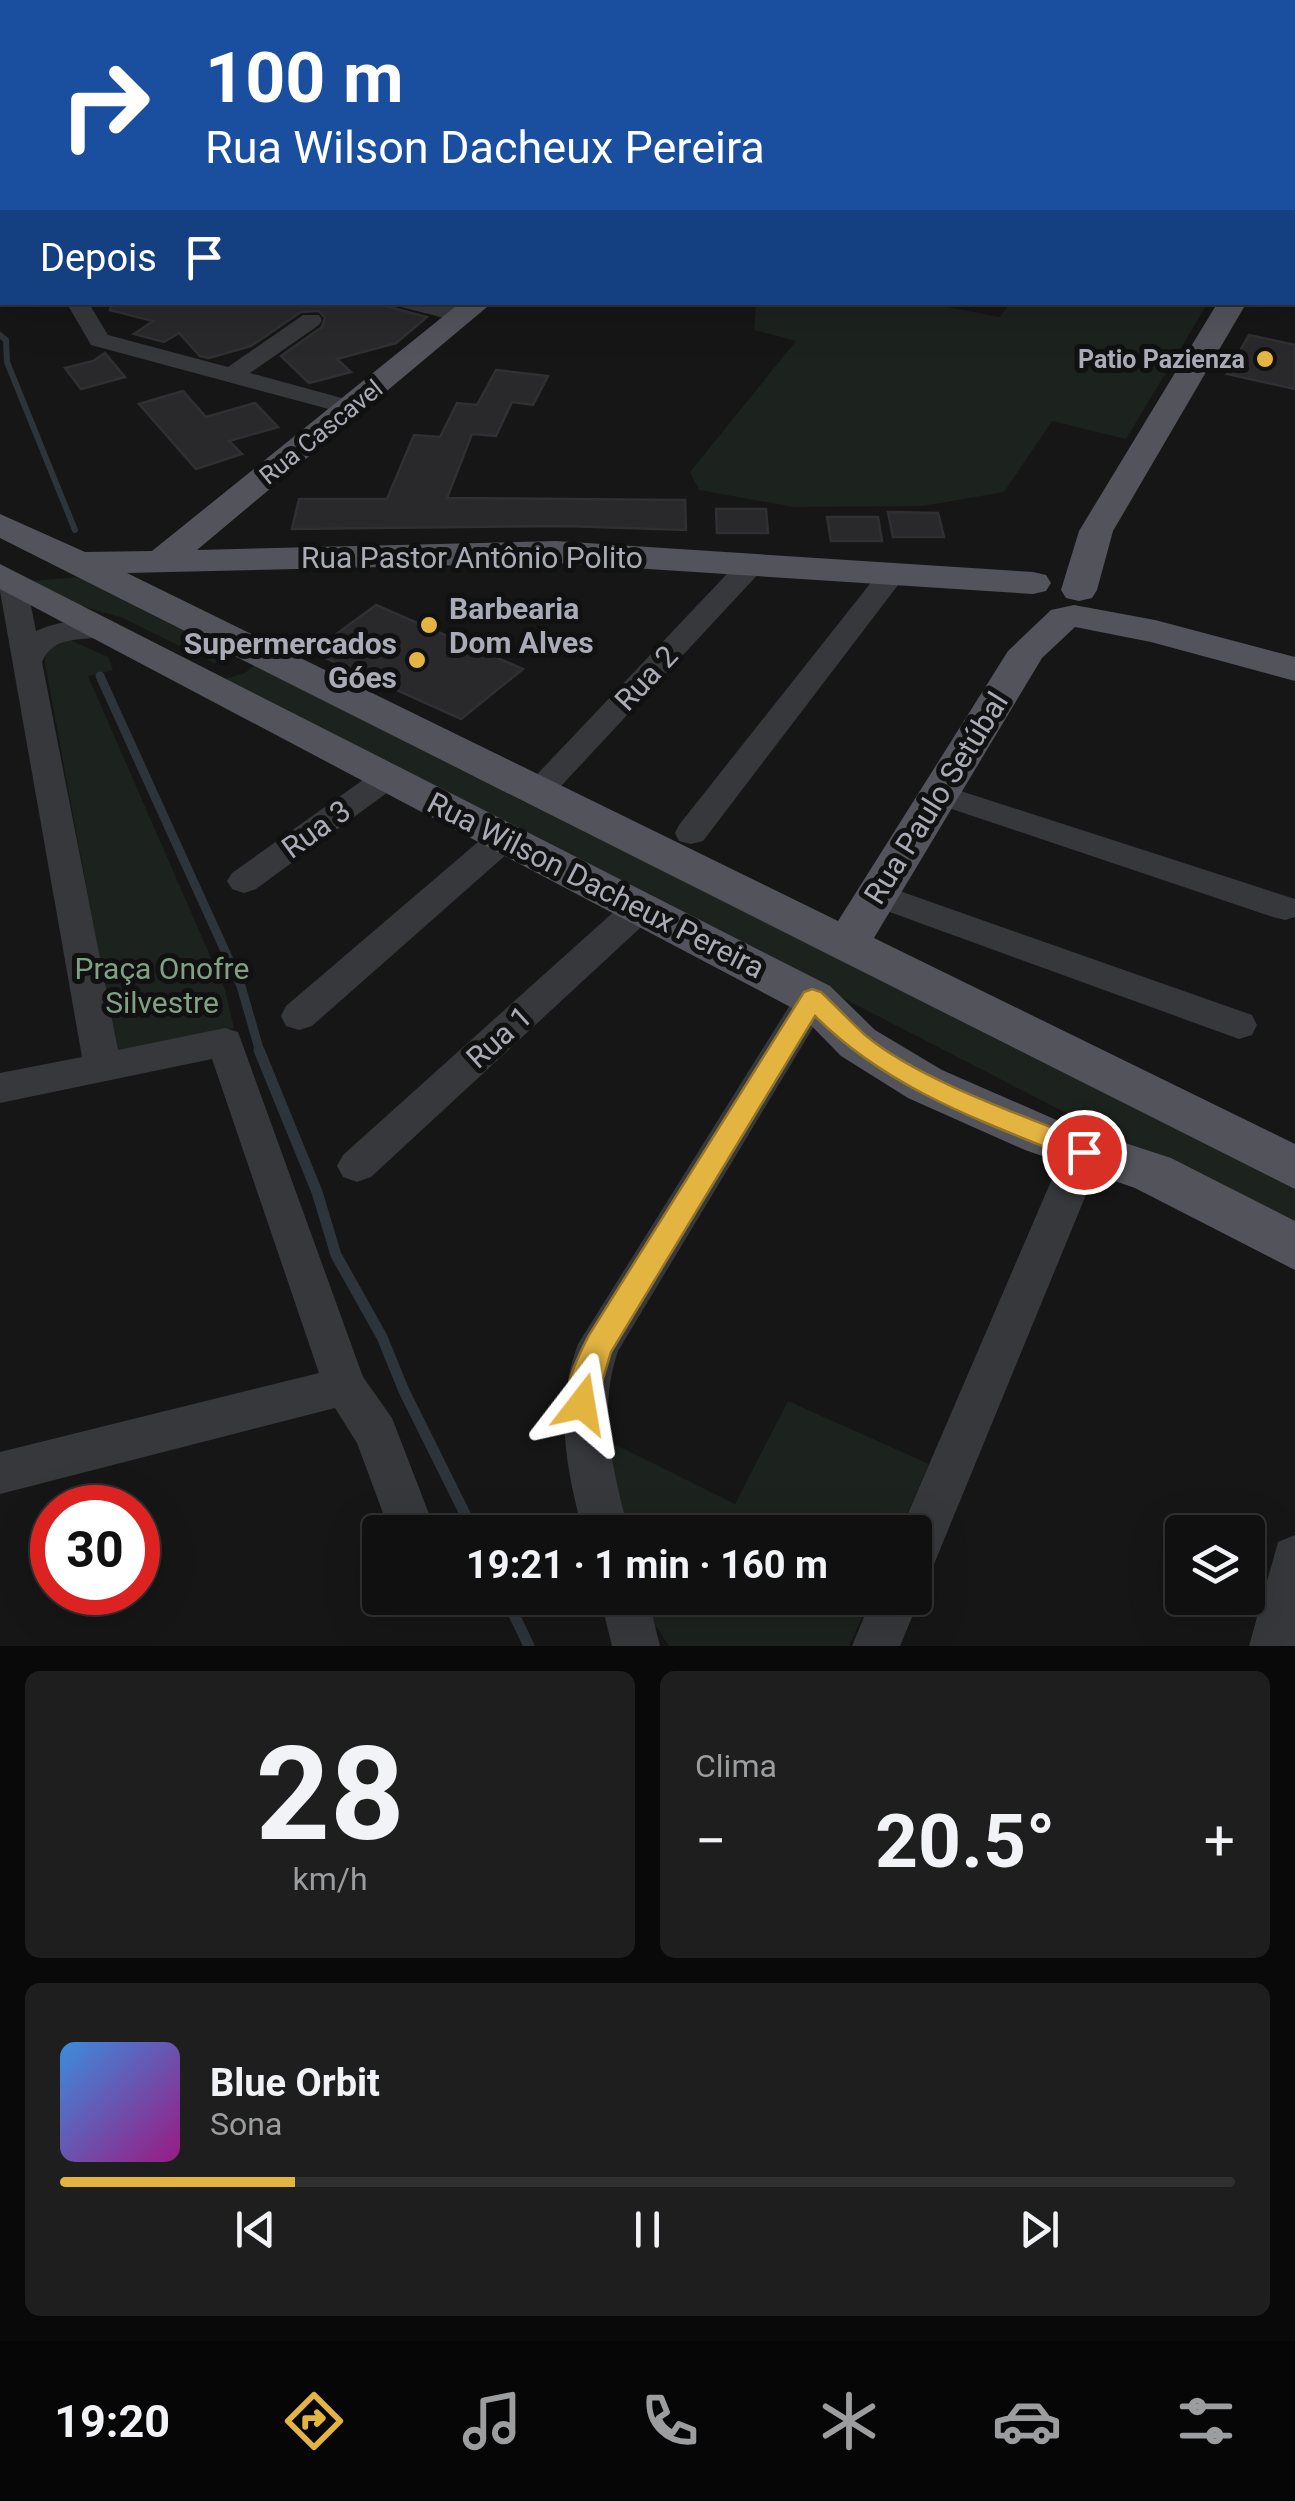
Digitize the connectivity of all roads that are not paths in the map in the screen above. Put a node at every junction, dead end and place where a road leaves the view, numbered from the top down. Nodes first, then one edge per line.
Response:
1 (79, 305) edge
2 (435, 305) edge
3 (1231, 305) edge
4 (472, 309) edge
5 (311, 320) dead end
6 (231, 376) junction
7 (351, 408) junction
8 (0, 524) edge
9 (78, 563) junction
10 (753, 563) junction
11 (894, 572) junction
12 (167, 574) junction
13 (4, 576) edge
14 (1052, 609) junction
15 (104, 629) junction
16 (236, 642) junction
17 (30, 660) junction
18 (1295, 669) edge
19 (188, 673) junction
20 (388, 777) junction
21 (538, 792) junction
22 (939, 794) junction
23 (692, 833) dead end
24 (504, 838) junction
25 (244, 881) dead end
26 (876, 895) junction
27 (640, 908) junction
28 (1286, 908) dead end
29 (846, 946) junction
30 (812, 998) junction
31 (300, 1016) dead end
32 (1239, 1025) dead end
33 (103, 1067) junction
34 (0, 1088) edge
35 (1084, 1152) junction
36 (357, 1166) dead end
37 (1295, 1168) edge
38 (1295, 1246) edge
39 (345, 1386) junction
40 (0, 1473) edge
41 (407, 1515) edge
42 (602, 1515) edge
43 (931, 1515) edge
44 (1295, 1558) edge
45 (628, 1615) edge
46 (889, 1615) edge
47 (636, 1646) edge
48 (876, 1646) edge
49 (1272, 1646) edge

1 - 6 street
2 - 4 street
3 - 14 main road, Rua Paulo Setúbal
4 - 7 main road, Rua Cascavel
5 - 6 street
6 - 7 street
7 - 12 main road, Rua Cascavel
8 - 9 main road, Rua Wilson Dacheux Pereira
9 - 12 main road, Rua Wilson Dacheux Pereira
9 - 13 main road
10 - 11 main road, Rua Pastor Antônio Polito
10 - 12 main road, Rua Pastor Antônio Polito
10 - 21 street, Rua 2
11 - 14 main road, Rua Pastor Antônio Polito
11 - 23 street
12 - 16 main road, Rua Wilson Dacheux Pereira
13 - 15 main road, Rua Wilson Dacheux Pereira
13 - 17 street
14 - 18 main road, Rua Pastor Antônio Polito
14 - 22 main road, Rua Paulo Setúbal
15 - 17 street
15 - 19 main road, Rua Wilson Dacheux Pereira
16 - 19 main road
16 - 21 main road, Rua Wilson Dacheux Pereira
17 - 33 street
19 - 20 main road, Rua Wilson Dacheux Pereira
20 - 24 main road, Rua Wilson Dacheux Pereira
20 - 25 street, Rua 3
21 - 29 main road, Rua Wilson Dacheux Pereira
22 - 26 main road, Rua Paulo Setúbal
22 - 28 street
24 - 27 main road, Rua Wilson Dacheux Pereira
24 - 31 street
26 - 29 main road, Rua Paulo Setúbal
26 - 32 street
27 - 30 main road, Rua Wilson Dacheux Pereira
27 - 36 street, Rua 1
29 - 37 main road, Rua Wilson Dacheux Pereira
30 - 35 main road, Rua Wilson Dacheux Pereira
30 - 42 street
33 - 34 street
33 - 39 street
35 - 38 main road, Rua Wilson Dacheux Pereira
35 - 43 street
39 - 40 street
39 - 41 street
44 - 49 street
45 - 47 street
46 - 48 street

